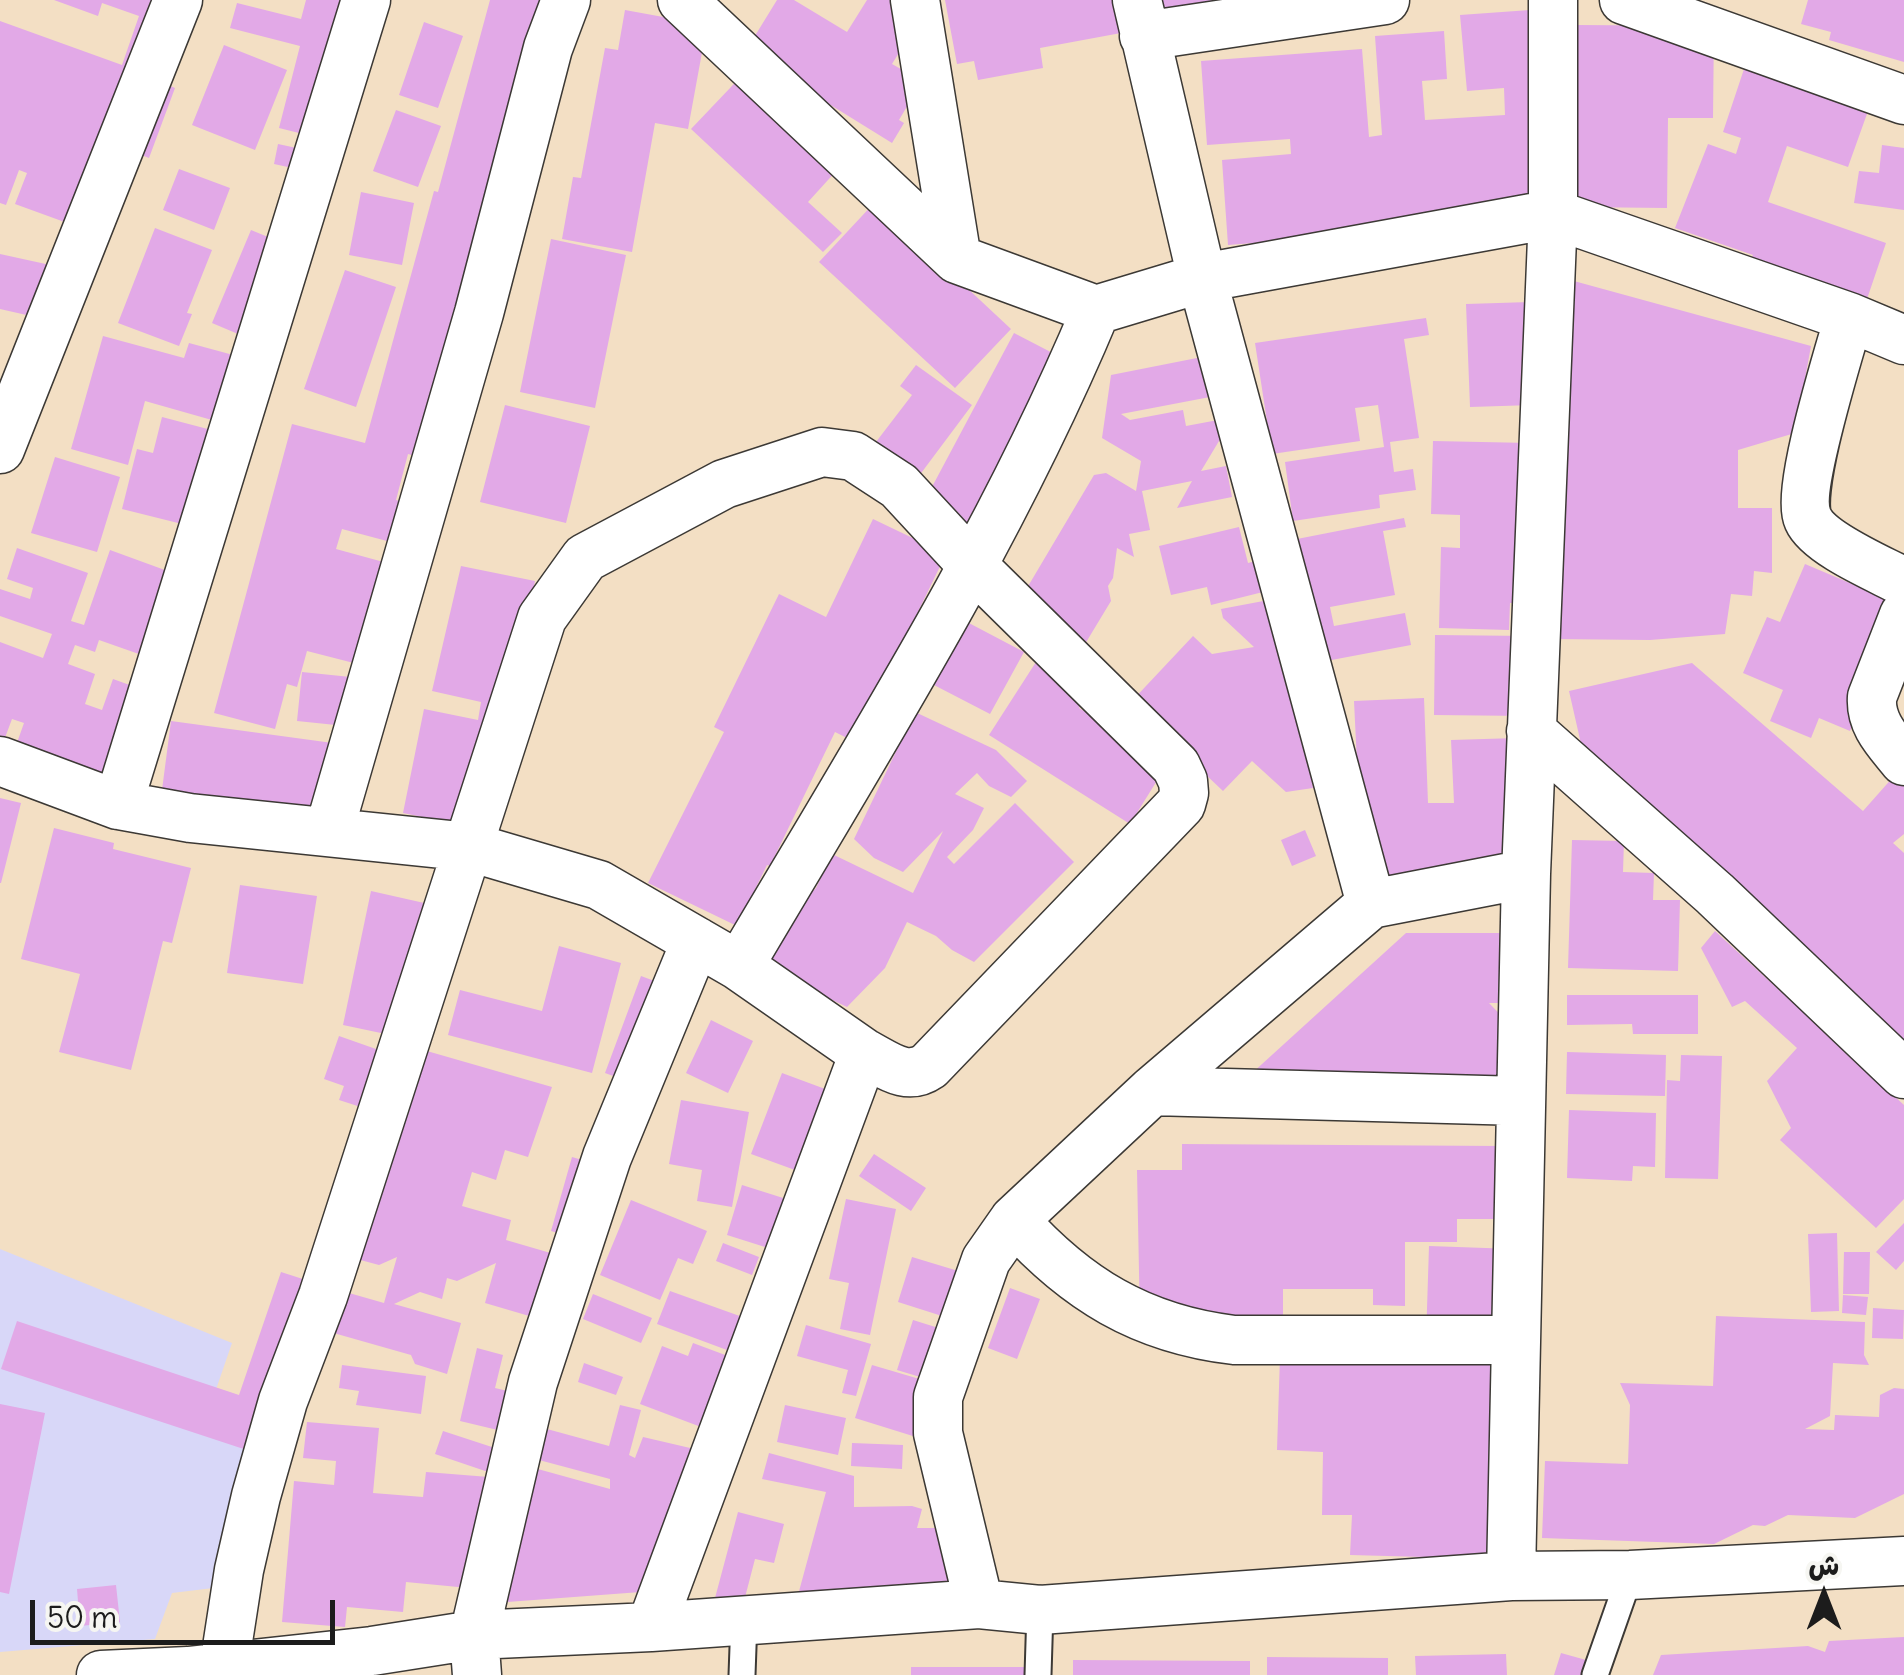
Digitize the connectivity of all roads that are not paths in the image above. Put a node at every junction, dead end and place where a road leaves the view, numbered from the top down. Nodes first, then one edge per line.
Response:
1 (178, 0) edge
2 (366, 0) edge
3 (566, 0) edge
4 (682, 0) edge
5 (914, 0) edge
6 (1385, 0) edge
7 (1553, 0) edge
8 (1624, 0) edge
9 (1140, 18) edge
10 (1904, 100) edge
11 (1553, 214) junction
12 (957, 260) junction
13 (1202, 278) junction
14 (1096, 310) junction
15 (1849, 317) junction
16 (1904, 340) edge
17 (0, 449) edge
18 (974, 567) junction
19 (1904, 582) edge
20 (1904, 615) edge
21 (1531, 731) junction
22 (1904, 760) edge
23 (0, 761) edge
24 (118, 805) junction
25 (330, 831) junction
26 (470, 848) junction
27 (1526, 874) junction
28 (1371, 904) junction
29 (696, 941) junction
30 (739, 966) junction
31 (864, 1053) junction
32 (1904, 1074) edge
33 (1152, 1091) junction
34 (1521, 1101) junction
35 (1014, 1220) junction
36 (1516, 1340) junction
37 (1904, 1561) edge
38 (1630, 1575) junction
39 (1511, 1576) junction
40 (979, 1604) junction
41 (1040, 1610) junction
42 (744, 1619) junction
43 (651, 1627) junction
44 (476, 1655) edge
45 (373, 1663) edge
46 (200, 1671) edge
47 (101, 1675) edge
48 (742, 1675) edge
49 (1038, 1675) edge
50 (1595, 1675) edge

1 - 17 street
2 - 24 street
3 - 25 street
4 - 12 street
5 - 12 street
6 - 9 street
7 - 11 street
8 - 10 street
9 - 13 street
11 - 13 street
11 - 15 street
11 - 21 street
12 - 14 street
13 - 14 street
13 - 28 street
14 - 18 street
15 - 16 street
15 - 19 street
18 - 26 street
18 - 30 street
18 - 31 street
20 - 22 street
21 - 27 street
21 - 32 street
23 - 24 street
24 - 25 street
25 - 26 street
26 - 29 street
26 - 46 street
27 - 28 street
27 - 34 street
28 - 33 street
29 - 30 street
29 - 44 street
30 - 31 street
31 - 43 street
33 - 34 street
33 - 35 street
34 - 36 street
35 - 36 street
35 - 40 street
36 - 39 street
37 - 38 street
38 - 39 street
38 - 50 lane
39 - 41 street
40 - 41 street
40 - 42 street
41 - 49 lane
42 - 43 street
42 - 48 lane
43 - 44 street
44 - 45 street
45 - 46 street
46 - 47 street

